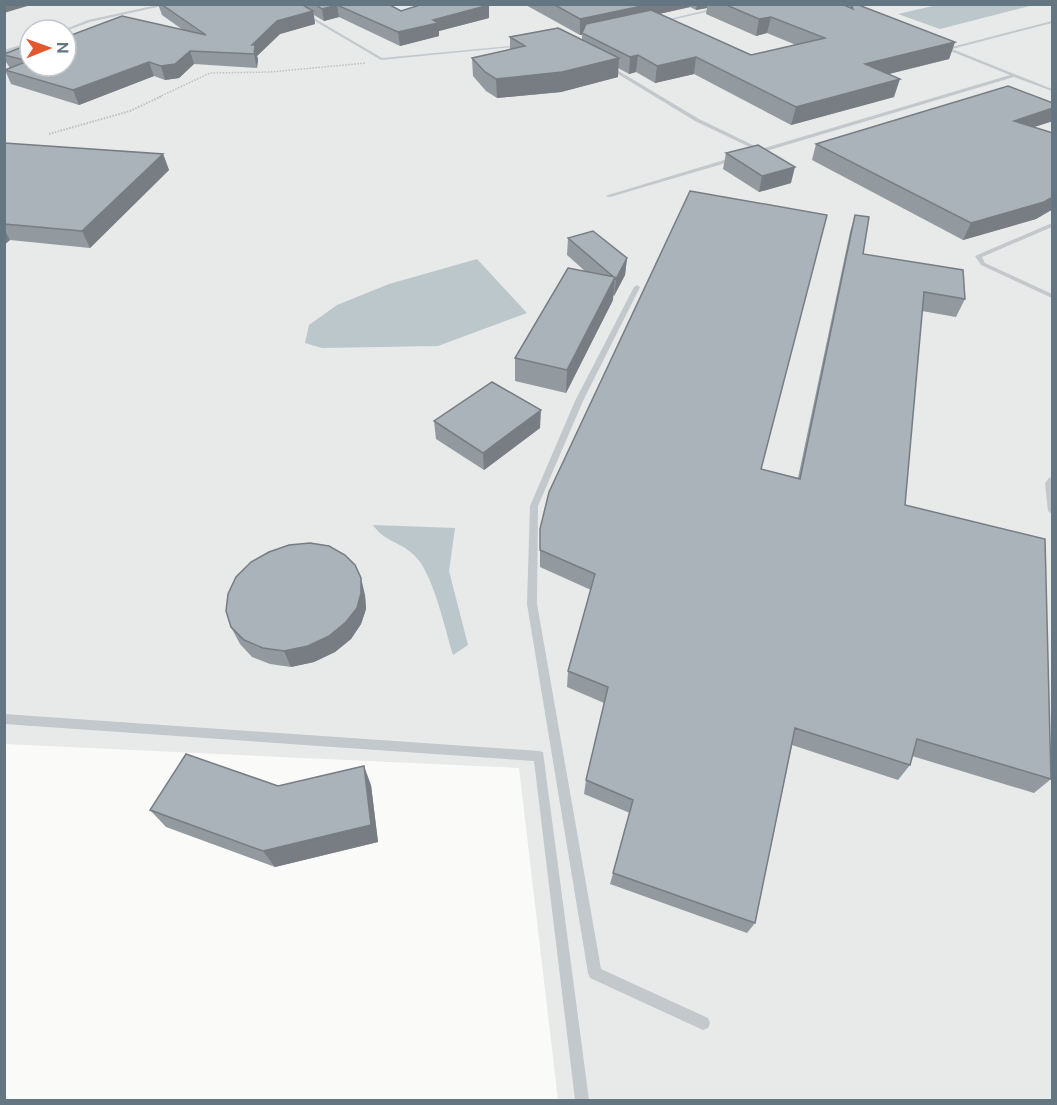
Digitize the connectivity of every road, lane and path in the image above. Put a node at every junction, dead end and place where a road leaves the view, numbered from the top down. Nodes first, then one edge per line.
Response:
1 (170, 4) edge
2 (287, 4) edge
3 (739, 4) edge
4 (1053, 22) edge
5 (649, 24) edge
6 (78, 25) edge
7 (936, 45) edge
8 (524, 46) edge
9 (957, 46) junction
10 (947, 49) junction
11 (381, 59) junction
12 (604, 65) edge
13 (1015, 75) junction
14 (1053, 84) edge
15 (1053, 90) edge
16 (49, 134) dead end
17 (761, 151) junction
18 (750, 154) edge
19 (739, 158) edge
20 (608, 196) dead end
21 (1053, 225) edge
22 (638, 287) dead end
23 (1053, 296) edge
24 (1053, 480) edge
25 (1053, 511) edge
26 (4, 719) edge
27 (703, 1023) dead end
28 (582, 1101) edge

1 - 6 lane
2 - 11 lane
3 - 5 lane
4 - 9 lane
7 - 10 lane
8 - 11 lane
9 - 10 lane
9 - 14 lane
10 - 13 lane
11 - 16 path
12 - 17 lane
13 - 15 lane
13 - 17 lane
17 - 18 lane
19 - 20 lane
21 - 23 lane
22 - 27 lane
24 - 25 lane
26 - 28 lane

